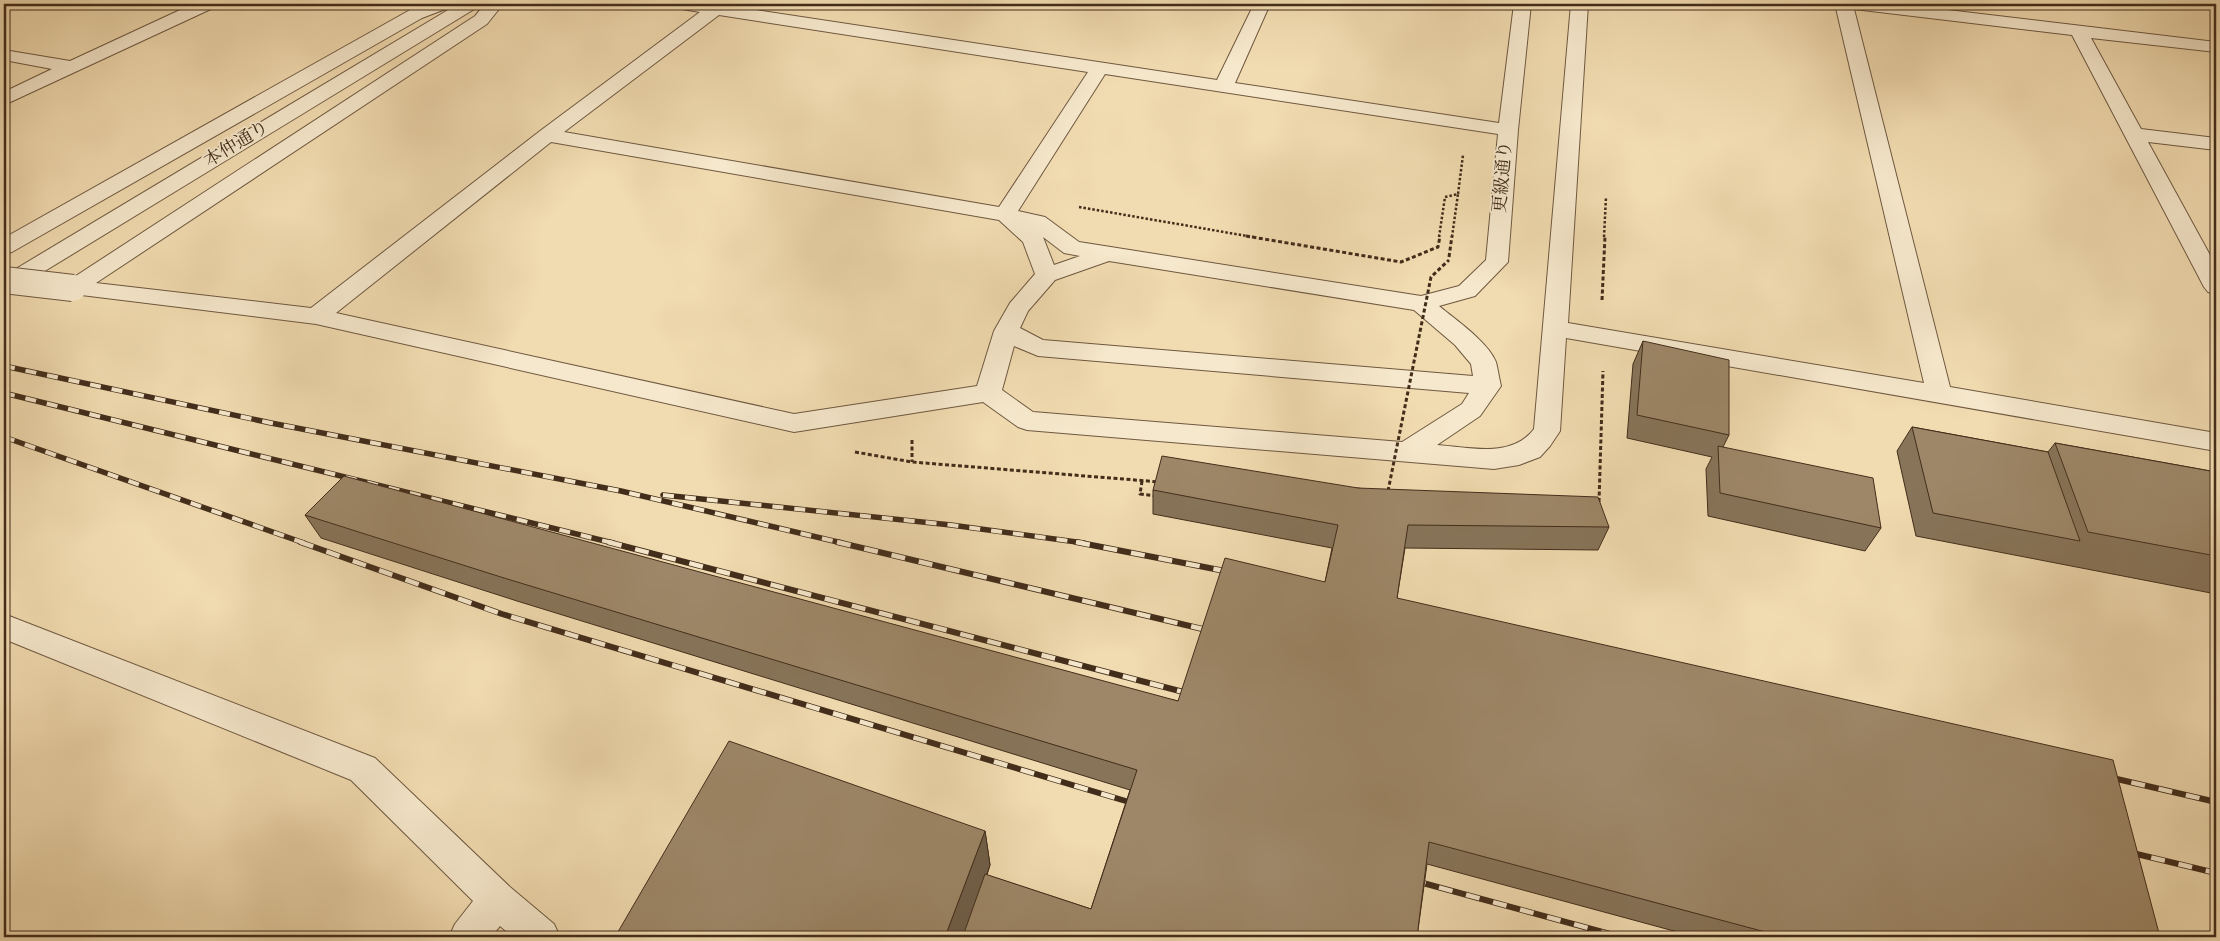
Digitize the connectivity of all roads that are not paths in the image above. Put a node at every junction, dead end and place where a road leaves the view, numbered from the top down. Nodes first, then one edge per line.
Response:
1 (208, 4) edge
2 (442, 4) edge
3 (470, 4) edge
4 (494, 4) edge
5 (682, 4) edge
6 (1262, 4) edge
7 (1523, 4) edge
8 (1580, 4) edge
9 (1844, 4) edge
10 (1855, 4) edge
11 (718, 6) edge
12 (2078, 30) junction
13 (2216, 47) edge
14 (4, 55) edge
15 (71, 67) junction
16 (1100, 69) junction
17 (1223, 88) junction
18 (4, 99) edge
19 (1508, 130) junction
20 (2135, 134) junction
21 (546, 135) junction
22 (2216, 144) edge
23 (1005, 215) junction
24 (4, 248) edge
25 (1107, 254) junction
26 (2213, 274) edge
27 (1047, 275) junction
28 (4, 280) edge
29 (4, 286) edge
30 (73, 288) junction
31 (1421, 304) junction
32 (316, 316) junction
33 (1554, 328) junction
34 (1006, 330) junction
35 (1488, 386) junction
36 (988, 394) junction
37 (1939, 394) junction
38 (2216, 442) edge
39 (1406, 452) junction
40 (4, 626) edge
41 (497, 900) junction
42 (468, 937) edge
43 (541, 937) edge

1 - 15 street
2 - 24 street
3 - 29 street, 本仲通り
4 - 30 street
5 - 11 street
6 - 17 street
7 - 19 street, 更級通り
8 - 33 street
9 - 37 street
10 - 12 street
11 - 16 street
11 - 21 street
12 - 13 street
12 - 20 street
14 - 15 street
15 - 18 street
16 - 17 street
16 - 23 street
17 - 19 street
19 - 31 street, 更級通り
20 - 22 street
20 - 26 street
21 - 23 street
21 - 32 street
23 - 25 street
23 - 27 street
25 - 27 street
25 - 31 street
27 - 34 street
28 - 30 street, bridge
30 - 32 street
31 - 35 street
32 - 36 street
33 - 37 street
33 - 39 street
34 - 35 street
34 - 36 street
35 - 39 street
36 - 39 street
37 - 38 street
40 - 41 street
41 - 42 street
41 - 43 street

